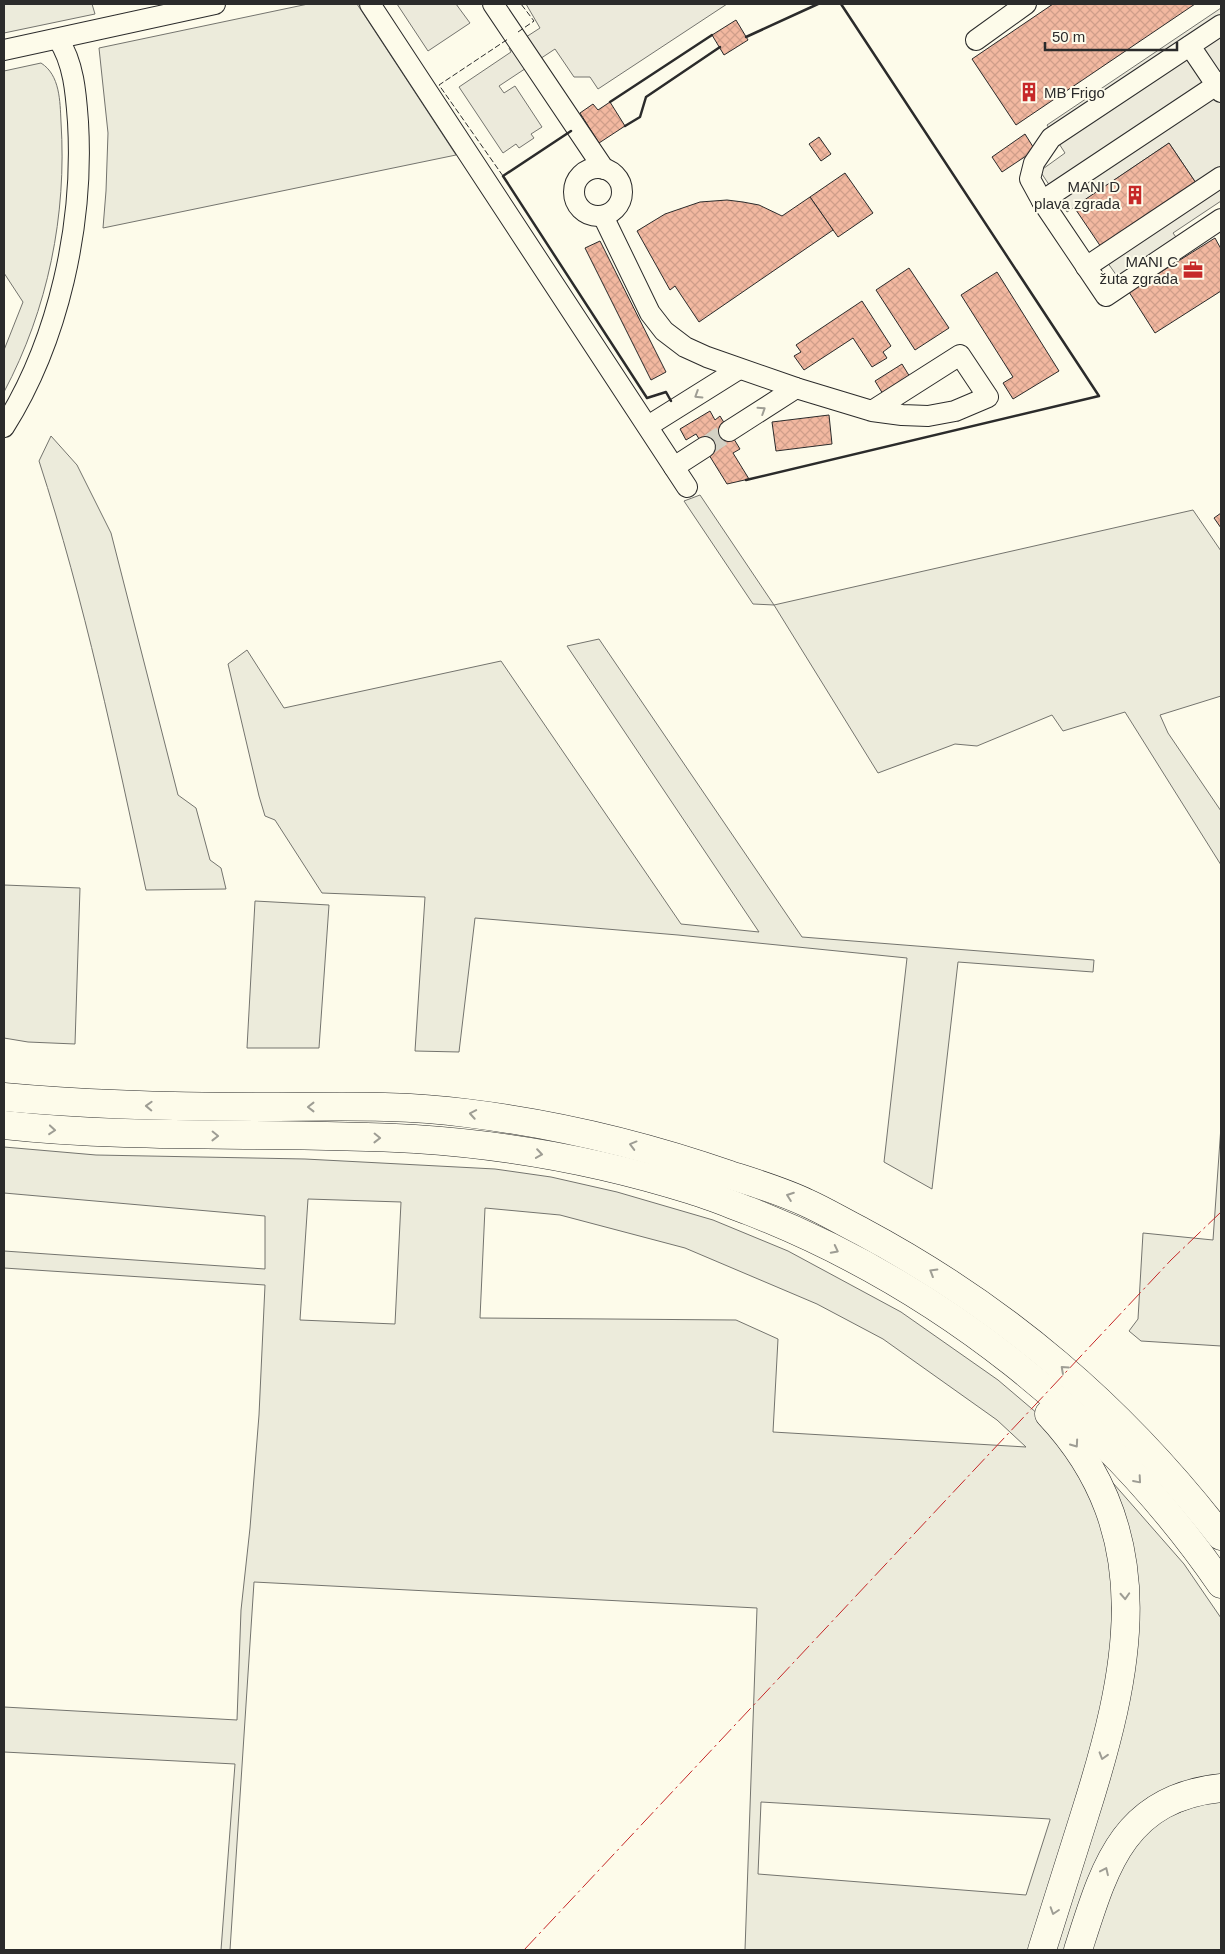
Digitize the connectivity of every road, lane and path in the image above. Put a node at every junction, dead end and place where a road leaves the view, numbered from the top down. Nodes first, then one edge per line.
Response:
1 (215, 4) edge
2 (370, 4) edge
3 (493, 4) edge
4 (1026, 4) edge
5 (1221, 26) edge
6 (58, 39) junction
7 (976, 40) dead end
8 (1190, 46) junction
9 (4, 50) edge
10 (1220, 86) edge
11 (604, 169) junction
12 (1221, 177) edge
13 (1042, 201) junction
14 (603, 216) junction
15 (1221, 219) edge
16 (1086, 267) junction
17 (739, 369) junction
18 (796, 388) junction
19 (872, 411) junction
20 (648, 426) junction
21 (4, 427) edge
22 (729, 431) tunnel mouth
23 (705, 447) tunnel mouth
24 (674, 467) junction
25 (687, 487) dead end
26 (4, 1097) edge
27 (4, 1125) edge
28 (942, 1311) junction
29 (1100, 1401) junction
30 (1221, 1512) edge
31 (1221, 1536) edge
32 (1221, 1584) edge
33 (1221, 1788) edge
34 (1042, 1950) edge
35 (1078, 1950) edge

1 - 6 street
2 - 20 street
3 - 11 street
4 - 7 street
5 - 8 street
6 - 9 street
6 - 21 street
8 - 10 street
8 - 13 street
10 - 13 street
11 - 14 street
11 - 14 street
12 - 16 street
13 - 16 street
14 - 17 street
15 - 16 street
17 - 18 street
17 -> 20 street
18 - 19 street
22 -> 18 street
19 - 19 street
20 - 24 street
23 - 24 street
24 - 25 street
29 -> 26 highway
27 -> 28 highway
28 -> 32 highway
28 -> 34 highway
29 - 30 highway
29 - 31 highway
35 -> 33 highway

